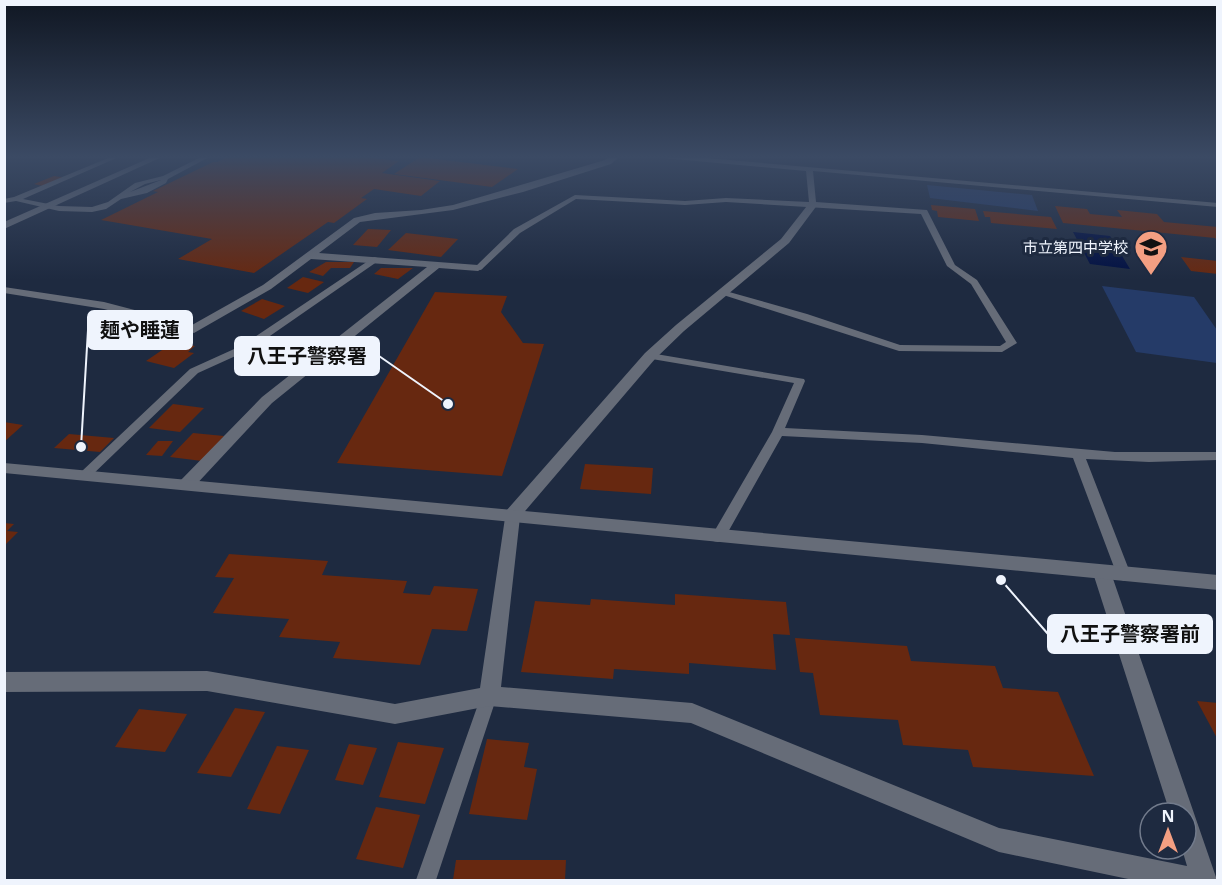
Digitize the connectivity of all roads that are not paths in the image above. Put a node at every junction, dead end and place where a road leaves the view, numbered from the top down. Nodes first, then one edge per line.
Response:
1 (17, 197) edge
2 (21, 197) edge
3 (68, 197) edge
4 (119, 197) edge
5 (489, 197) edge
6 (573, 197) edge
7 (595, 197) edge
8 (812, 197) edge
9 (1122, 197) edge
10 (15, 200) junction
11 (4, 201) edge
12 (813, 204) junction
13 (49, 206) junction
14 (1218, 206) edge
15 (4, 226) edge
16 (311, 256) junction
17 (377, 259) junction
18 (437, 264) junction
19 (478, 268) joint
20 (4, 290) edge
21 (722, 293) junction
22 (650, 356) junction
23 (778, 432) junction
24 (1078, 454) junction
25 (1218, 456) edge
26 (4, 468) edge
27 (85, 475) junction
28 (186, 484) junction
29 (512, 515) junction
30 (718, 537) junction
31 (1102, 573) junction
32 (1124, 575) junction
33 (1218, 583) edge
34 (4, 682) edge
35 (489, 696) junction
36 (1178, 801) edge
37 (1198, 861) edge
38 (426, 880) edge
39 (1191, 880) edge
40 (1204, 880) edge

1 - 10 lane
2 - 10 lane
3 - 13 street
4 - 13 lane
5 - 16 street
6 - 19 lane
7 - 12 lane
8 - 12 lane
9 - 14 lane
10 - 11 lane
10 - 13 lane
12 - 21 street
12 - 21 lane
13 - 15 street
16 - 17 street
16 - 20 street
17 - 18 street
17 - 27 lane
18 - 19 street
18 - 28 street
21 - 22 street
22 - 23 lane
22 - 29 street
23 - 24 lane
23 - 30 lane
24 - 25 lane
24 - 32 lane
26 - 27 street
27 - 28 street
28 - 29 street
29 - 30 street
29 - 35 street
30 - 31 street
31 - 32 street
31 - 36 street
32 - 33 street
34 - 35 street
35 - 38 lane
35 - 39 street
37 - 40 street

